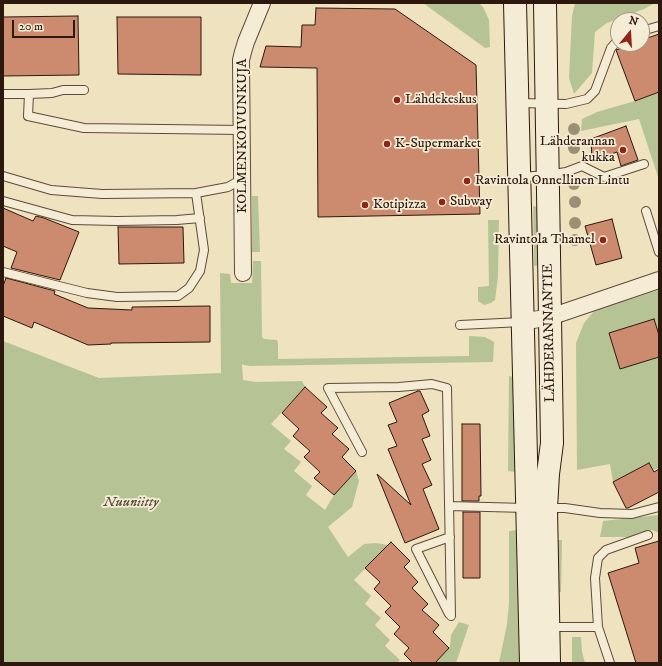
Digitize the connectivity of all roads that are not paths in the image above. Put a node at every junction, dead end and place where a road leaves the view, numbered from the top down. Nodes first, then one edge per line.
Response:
1 (262, 3) edge
2 (515, 3) edge
3 (545, 3) edge
4 (610, 51) edge
5 (84, 90) dead end
6 (3, 94) edge
7 (29, 94) junction
8 (517, 103) junction
9 (547, 104) junction
10 (242, 130) junction
11 (644, 164) dead end
12 (548, 175) junction
13 (3, 176) edge
14 (519, 177) junction
15 (242, 179) junction
16 (196, 193) junction
17 (3, 202) edge
18 (646, 211) dead end
19 (200, 218) junction
20 (659, 252) edge
21 (3, 272) edge
22 (243, 273) dead end
23 (659, 280) edge
24 (550, 317) junction
25 (522, 322) junction
26 (460, 325) dead end
27 (362, 452) dead end
28 (449, 506) junction
29 (659, 507) edge
30 (536, 508) junction
31 (648, 535) dead end
32 (450, 537) junction
33 (539, 627) junction
34 (598, 627) junction
35 (531, 663) edge
36 (548, 663) edge
37 (610, 663) edge

1 - 10 street, KOLMENKOIVUNKUJA
2 - 8 main road, LÄHDERANNANTIE
3 - 9 main road, LÄHDERANNANTIE
4 - 9 lane
5 - 7 lane
6 - 7 lane
7 - 10 lane
8 - 9 lane
8 - 14 main road, LÄHDERANNANTIE
9 - 12 main road, LÄHDERANNANTIE
10 - 15 street, KOLMENKOIVUNKUJA
11 - 12 lane
12 - 14 lane
12 - 24 main road, LÄHDERANNANTIE
13 - 16 lane
14 - 25 main road, LÄHDERANNANTIE
15 - 16 lane
15 - 22 street, KOLMENKOIVUNKUJA
16 - 19 lane
17 - 19 lane
18 - 20 lane
19 - 21 lane
23 - 24 street
24 - 25 street
24 - 30 main road, LÄHDERANNANTIE
25 - 26 lane
25 - 30 main road, LÄHDERANNANTIE
27 - 28 lane
28 - 30 lane
28 - 32 lane
29 - 30 lane
30 - 33 main road, LÄHDERANNANTIE
31 - 34 lane
32 - 32 lane
33 - 34 lane
33 - 35 main road, LÄHDERANNANTIE
33 - 36 main road, LÄHDERANNANTIE
34 - 37 lane

